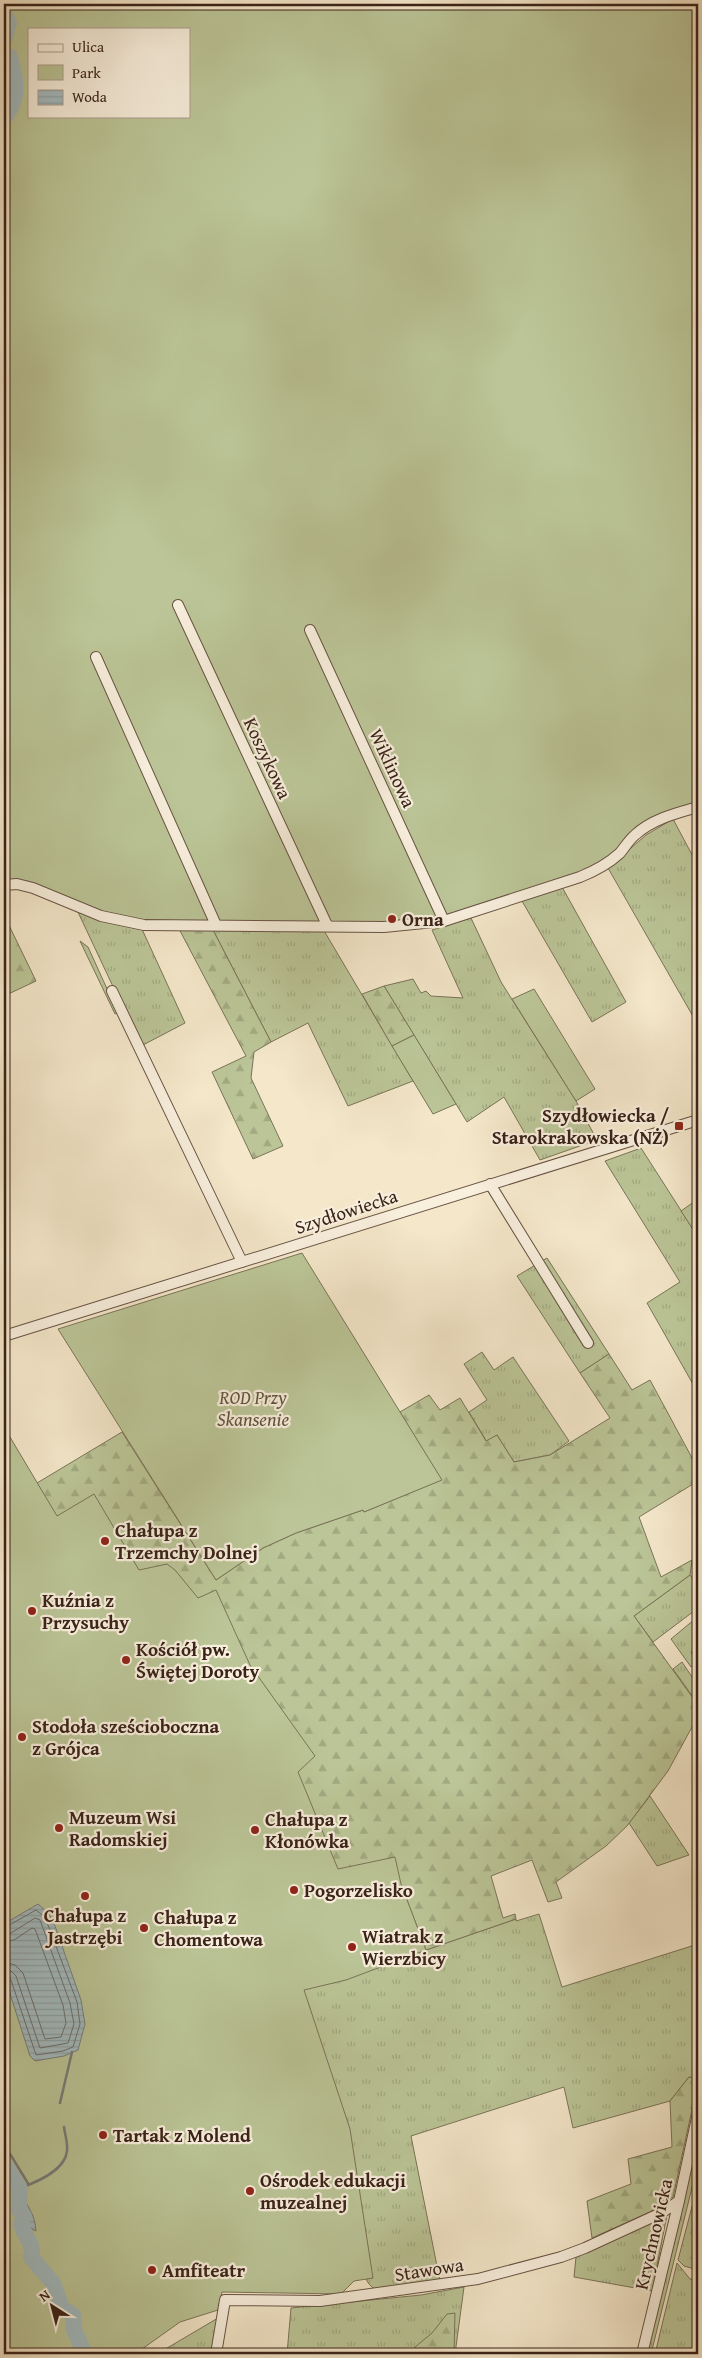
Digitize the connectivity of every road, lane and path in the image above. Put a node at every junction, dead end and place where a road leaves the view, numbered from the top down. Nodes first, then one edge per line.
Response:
1 (178, 605) dead end
2 (310, 630) dead end
3 (96, 658) dead end
4 (698, 807) edge
5 (4, 886) edge
6 (444, 921) junction
7 (216, 925) junction
8 (326, 925) junction
9 (112, 991) dead end
10 (698, 1120) edge
11 (490, 1184) junction
12 (242, 1262) junction
13 (4, 1336) edge
14 (588, 1342) dead end
15 (698, 2119) edge
16 (679, 2201) junction
17 (216, 2354) edge
18 (642, 2354) edge

1 - 8 street, Koszykowa
2 - 6 street, Wiklinowa
3 - 7 street
4 - 6 street
5 - 7 street
6 - 8 street
7 - 8 street
9 - 12 street
10 - 11 street, Szydłowiecka
11 - 12 street, Szydłowiecka
11 - 14 street
12 - 13 street, Szydłowiecka
15 - 16 street, Krychnowicka
16 - 17 street, Stawowa
16 - 18 street, Krychnowicka

